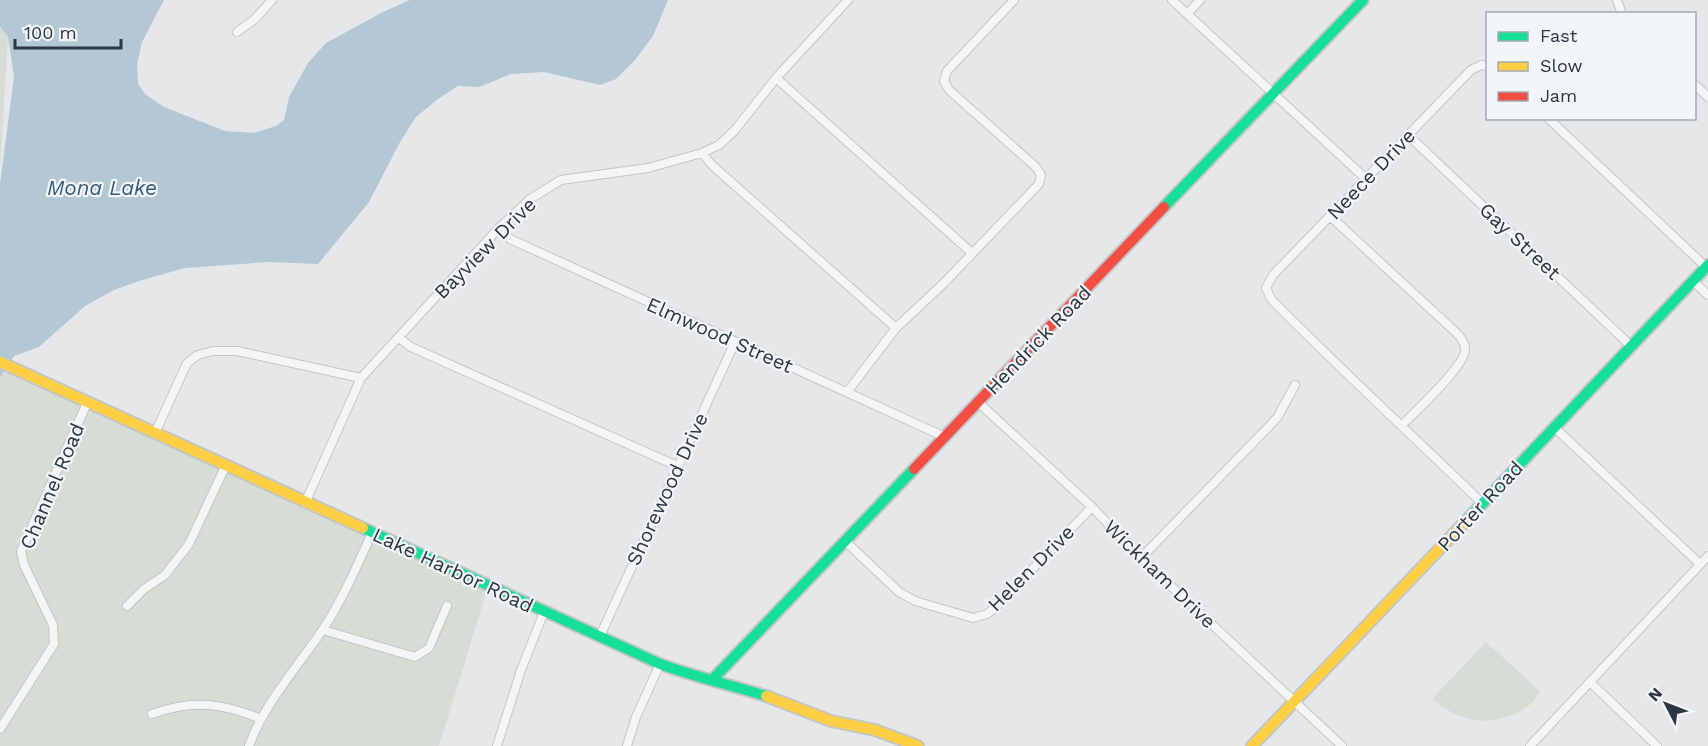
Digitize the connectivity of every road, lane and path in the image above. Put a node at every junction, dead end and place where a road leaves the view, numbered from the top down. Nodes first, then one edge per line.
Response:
1 (273, 0) edge
2 (848, 0) edge
3 (1014, 0) edge
4 (1172, 0) edge
5 (1200, 0) edge
6 (1363, 0) edge
7 (1187, 14) junction
8 (237, 32) dead end
9 (1484, 66) edge
10 (776, 78) junction
11 (1696, 85) edge
12 (1273, 94) junction
13 (1708, 97) edge
14 (1550, 120) edge
15 (1408, 135) junction
16 (702, 153) junction
17 (1365, 178) junction
18 (1330, 216) junction
19 (498, 229) junction
20 (972, 253) junction
21 (1707, 266) edge
22 (1693, 281) junction
23 (1708, 295) edge
24 (896, 328) junction
25 (399, 338) junction
26 (735, 342) junction
27 (1632, 346) junction
28 (5, 364) edge
29 (361, 378) junction
30 (1294, 385) dead end
31 (847, 392) junction
32 (978, 402) junction
33 (87, 403) junction
34 (1402, 425) junction
35 (1554, 427) junction
36 (155, 433) junction
37 (945, 436) junction
38 (677, 466) junction
39 (225, 467) junction
40 (305, 503) junction
41 (1482, 503) junction
42 (1092, 507) junction
43 (372, 533) junction
44 (845, 541) junction
45 (1708, 556) edge
46 (1141, 558) junction
47 (1700, 564) junction
48 (127, 606) dead end
49 (447, 606) dead end
50 (544, 612) junction
51 (323, 630) junction
52 (600, 636) junction
53 (660, 664) junction
54 (713, 680) junction
55 (1590, 682) junction
56 (1295, 701) junction
57 (152, 714) dead end
58 (261, 719) junction
59 (0, 729) edge
60 (249, 746) edge
61 (497, 746) edge
62 (627, 746) edge
63 (918, 746) edge
64 (1252, 746) edge
65 (1342, 746) edge
66 (1530, 746) edge
67 (1657, 746) edge

1 - 8 street
2 - 10 street, Bayview Drive
3 - 20 street
4 - 7 street
5 - 7 street
6 - 12 street, Hendrick Road
7 - 12 street
9 - 15 street, Neece Drive
10 - 16 street, Bayview Drive
10 - 20 street
11 - 13 street
12 - 17 street
12 - 32 street, Hendrick Road
14 - 21 street
15 - 17 street, Neece Drive
15 - 27 street, Gay Street
16 - 19 street, Bayview Drive
16 - 24 street
17 - 18 street, Neece Drive
18 - 34 street, Neece Drive
18 - 34 street
19 - 25 street, Bayview Drive
19 - 26 street, Elmwood Street
20 - 24 street
21 - 22 street, Porter Road
22 - 23 street
22 - 27 street, Porter Road
24 - 31 street
25 - 29 street, Bayview Drive
25 - 38 street
26 - 31 street, Elmwood Street
26 - 38 street, Shorewood Drive
27 - 35 street, Porter Road
28 - 33 street, Lake Harbor Road
29 - 36 street
29 - 40 street, Bayview Drive
30 - 46 street
31 - 37 street, Elmwood Street
32 - 37 street, Hendrick Road
32 - 42 street, Wickham Drive
33 - 36 street, Lake Harbor Road
33 - 59 street, Channel Road
34 - 41 street
35 - 41 street, Porter Road
35 - 47 street
36 - 39 street, Lake Harbor Road
37 - 44 street, Hendrick Road
38 - 52 street, Shorewood Drive
39 - 40 street, Lake Harbor Road
39 - 48 street
40 - 43 street, Lake Harbor Road
41 - 56 street, Porter Road
42 - 44 street, Helen Drive
42 - 46 street, Wickham Drive
43 - 50 street, Lake Harbor Road
43 - 51 street
44 - 54 street, Hendrick Road
45 - 47 street
46 - 56 street, Wickham Drive
47 - 55 street
49 - 51 street
50 - 52 street, Lake Harbor Road
50 - 61 street
51 - 58 street
52 - 53 street, Lake Harbor Road
53 - 54 street, Lake Harbor Road
53 - 62 street
54 - 63 street, Lake Harbor Road
55 - 66 street
55 - 67 street
56 - 64 street, Porter Road
56 - 65 street, Wickham Drive
57 - 58 street
58 - 60 street

